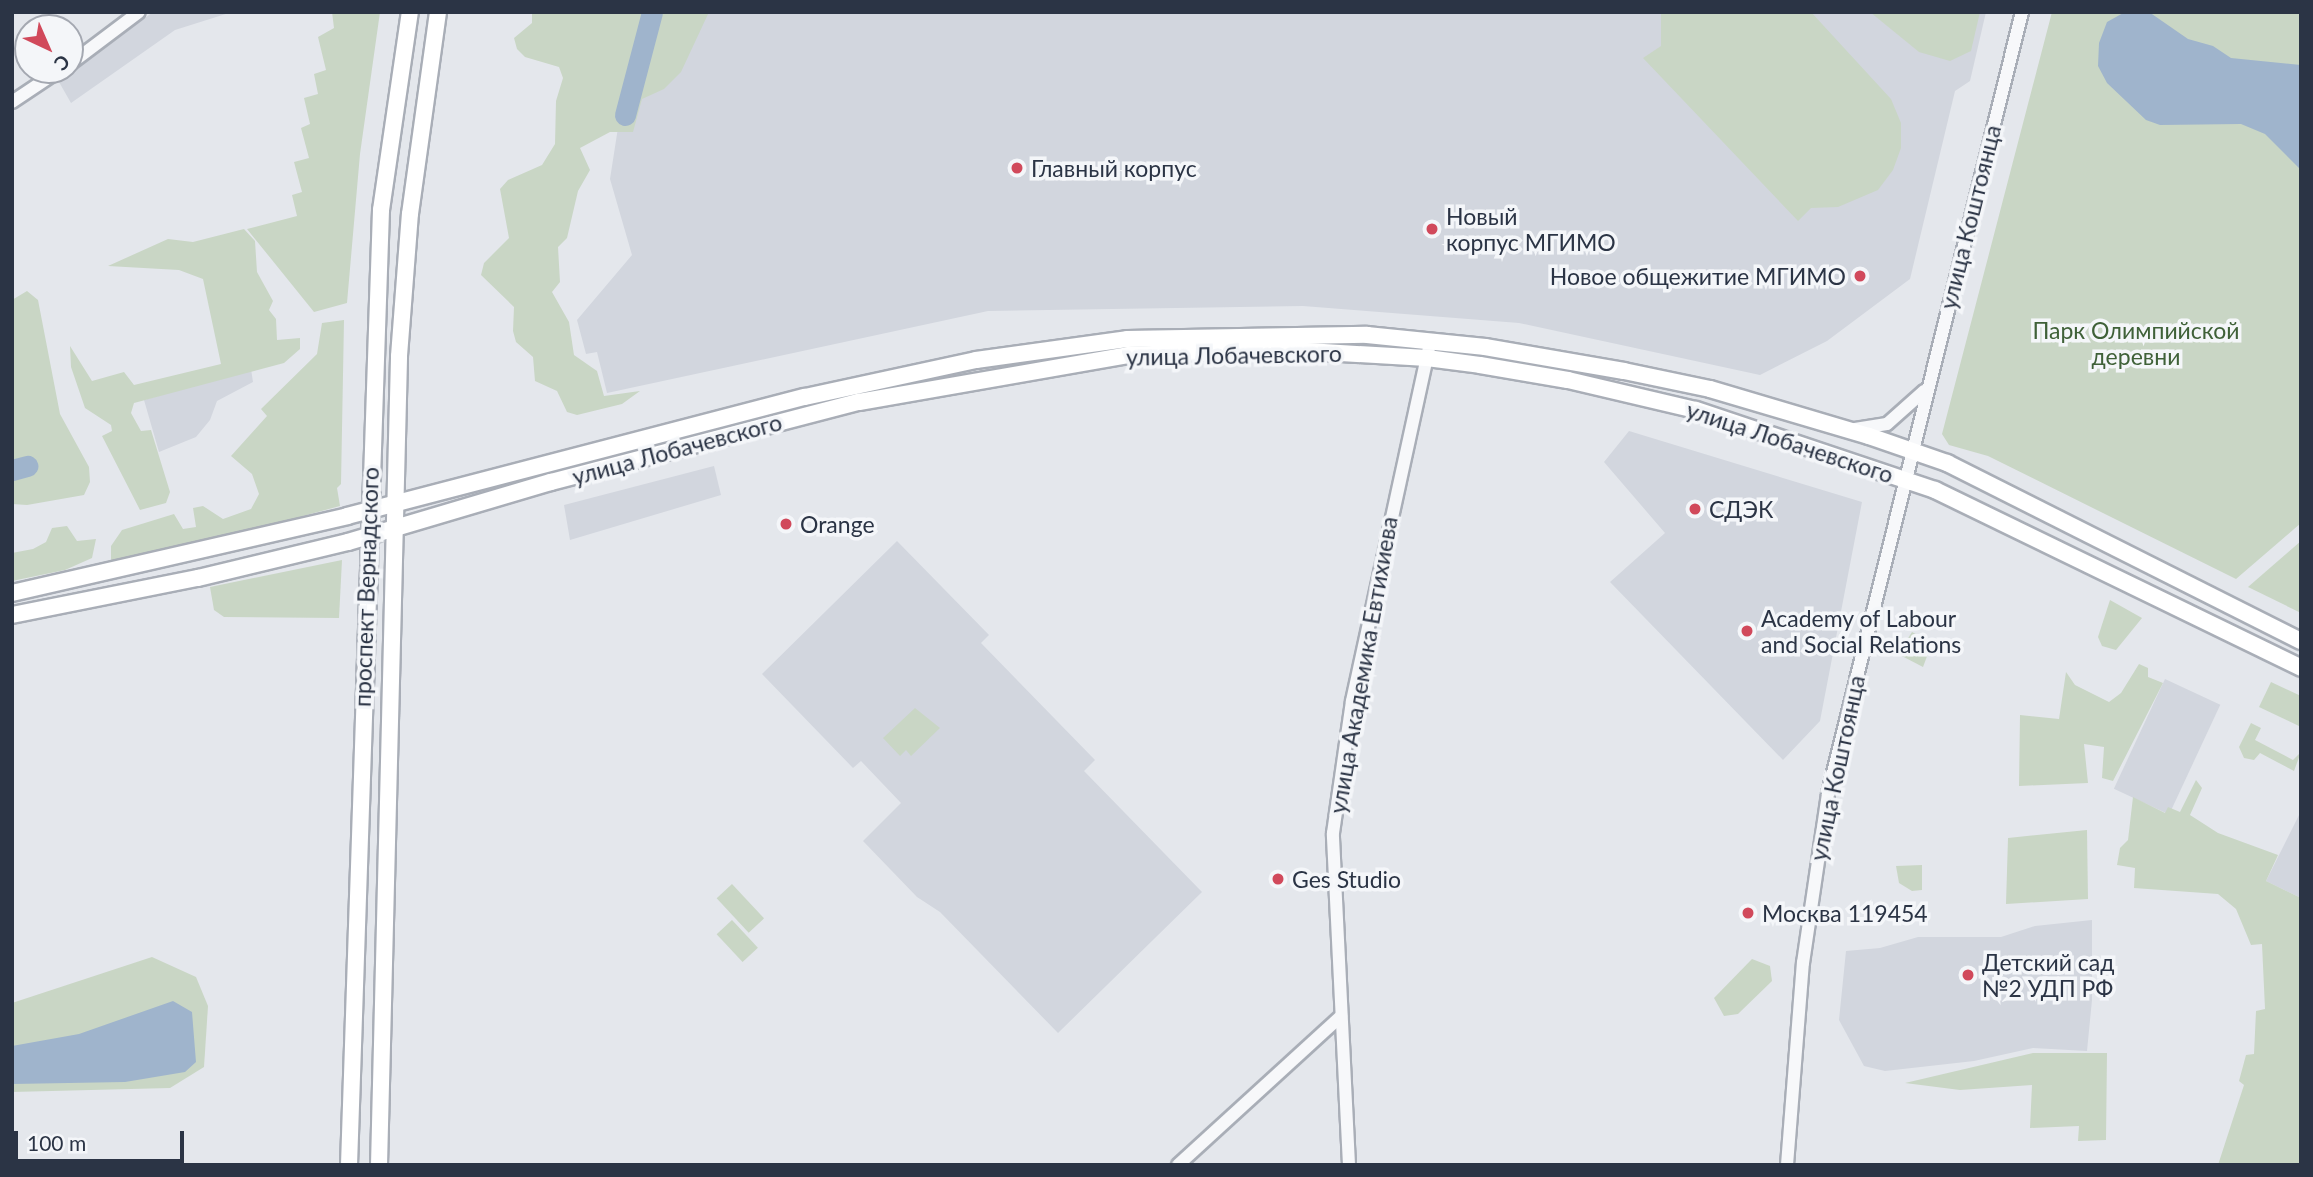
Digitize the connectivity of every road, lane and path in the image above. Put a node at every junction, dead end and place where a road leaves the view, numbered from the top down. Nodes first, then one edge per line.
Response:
1 (139, 12) edge
2 (410, 12) edge
3 (438, 12) edge
4 (2022, 12) edge
5 (84, 53) edge
6 (39, 84) edge
7 (12, 102) edge
8 (1438, 341) junction
9 (1427, 358) junction
10 (1927, 388) junction
11 (1847, 429) junction
12 (1910, 450) junction
13 (1905, 478) junction
14 (398, 501) junction
15 (368, 509) junction
16 (397, 528) junction
17 (368, 536) junction
18 (12, 593) edge
19 (12, 615) edge
20 (2301, 641) edge
21 (2301, 668) edge
22 (1341, 1016) junction
23 (349, 1165) edge
24 (379, 1165) edge
25 (1178, 1165) edge
26 (1349, 1165) edge
27 (1787, 1165) edge

1 - 5 street
2 - 15 main road, проспект Вернадского
3 - 14 main road, проспект Вернадского
4 - 10 street, улица Коштоянца
6 - 7 street
8 - 9 street, улица Академика Евтихиева
8 - 11 main road, улица Лобачевского
8 - 14 main road, улица Лобачевского
9 - 13 main road, улица Лобачевского
9 - 16 main road, улица Лобачевского
9 - 22 street, улица Академика Евтихиева
10 - 11 street
10 - 12 street, улица Коштоянца
11 - 12 main road, улица Лобачевского
12 - 13 street, улица Коштоянца
12 - 20 main road, улица Лобачевского
13 - 21 main road, улица Лобачевского
13 - 27 street, улица Коштоянца
14 - 15 main road, улица Лобачевского
14 - 16 main road, проспект Вернадского
15 - 17 main road, проспект Вернадского
15 - 18 main road, улица Лобачевского
16 - 17 main road, улица Лобачевского
16 - 24 main road, проспект Вернадского
17 - 19 main road, улица Лобачевского
17 - 23 main road, проспект Вернадского
22 - 25 street
22 - 26 street, улица Академика Евтихиева

